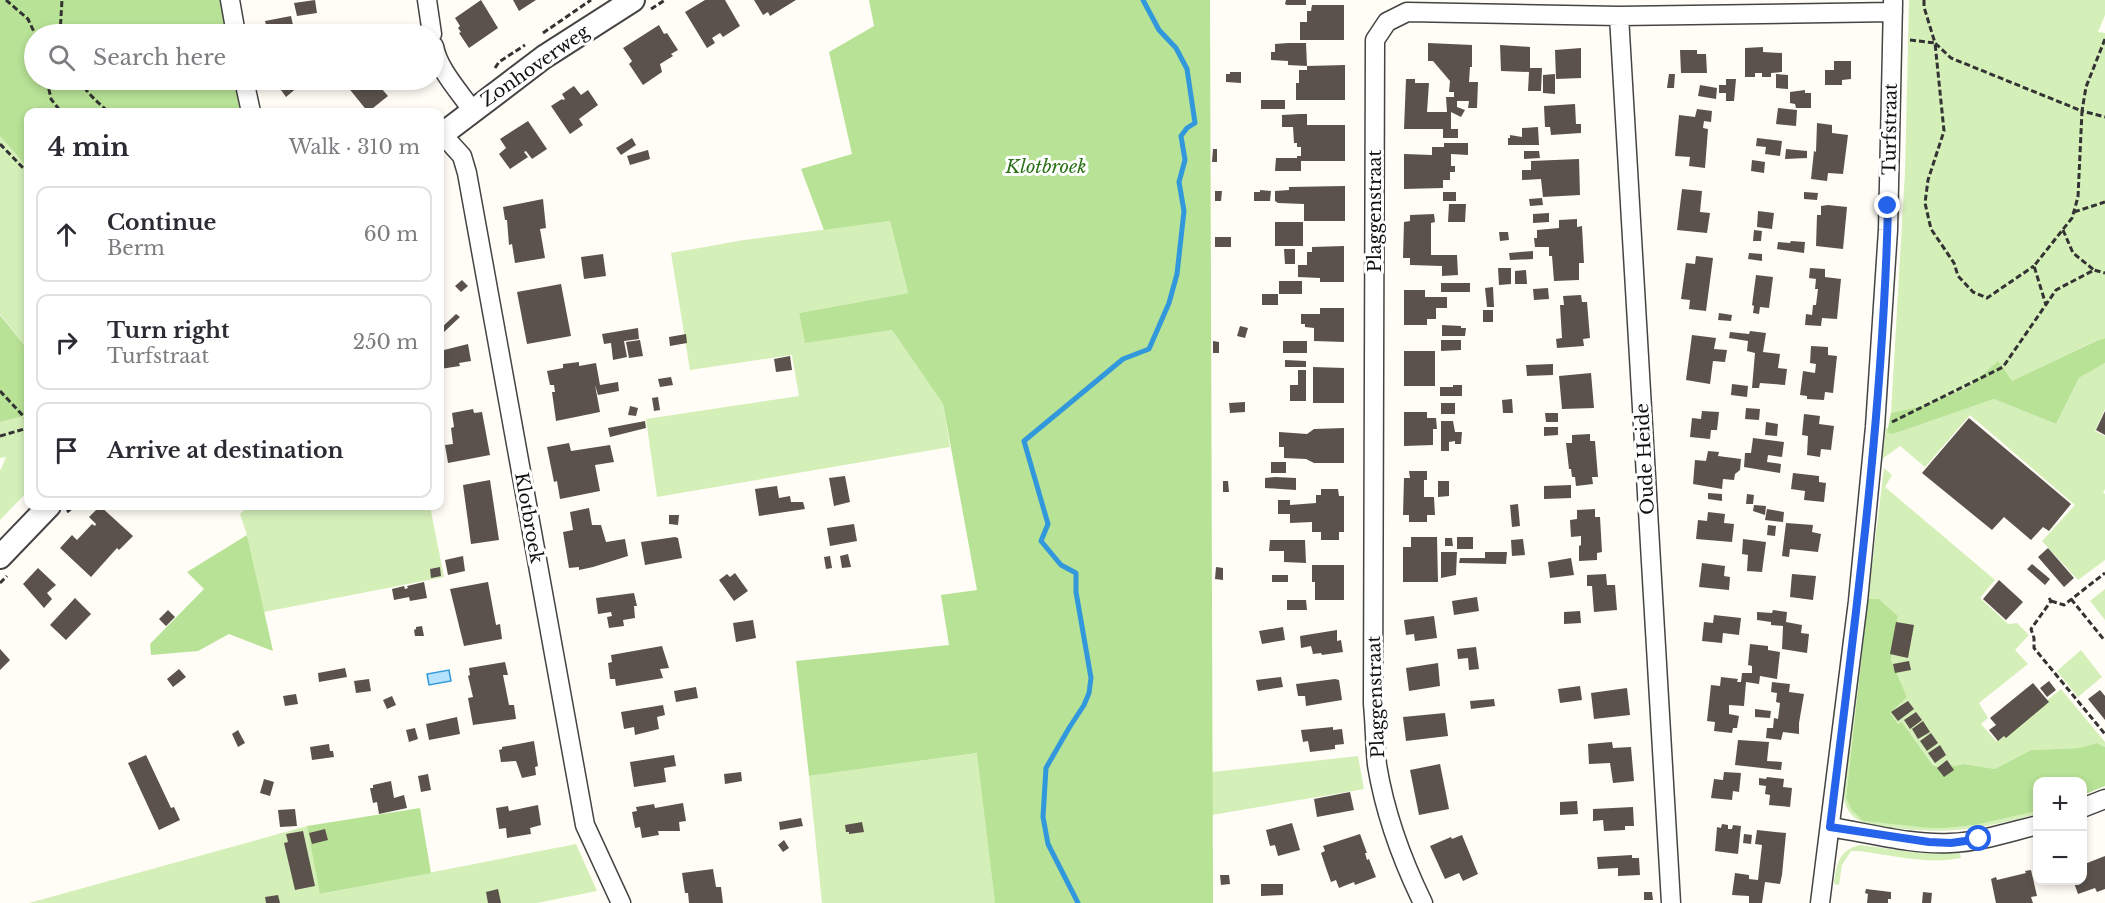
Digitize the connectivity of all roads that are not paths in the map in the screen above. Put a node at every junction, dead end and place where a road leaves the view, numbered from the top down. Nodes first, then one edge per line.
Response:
1 (230, 0) edge
2 (427, 0) edge
3 (633, 0) edge
4 (1893, 6) edge
5 (1619, 16) junction
6 (234, 24) edge
7 (431, 24) edge
8 (444, 69) edge
9 (246, 90) edge
10 (250, 108) edge
11 (472, 110) junction
12 (444, 133) edge
13 (444, 138) edge
14 (45, 510) edge
15 (0, 557) edge
16 (2105, 799) edge
17 (2087, 806) edge
18 (2033, 826) edge
19 (1830, 827) junction
20 (621, 903) edge
21 (1423, 903) edge
22 (1671, 903) edge
23 (1820, 903) edge

1 - 6 street
2 - 7 street
3 - 11 street, Zonhoverweg
4 - 5 street, Plaggenstraat
4 - 19 street, Turfstraat
5 - 21 street, Plaggenstraat
5 - 22 street, Oude Heide
8 - 11 street
9 - 10 street
11 - 12 street, Zonhoverweg
13 - 20 street, Klotbroek
14 - 15 street
16 - 17 street
18 - 19 street
19 - 23 street, Turfstraat

